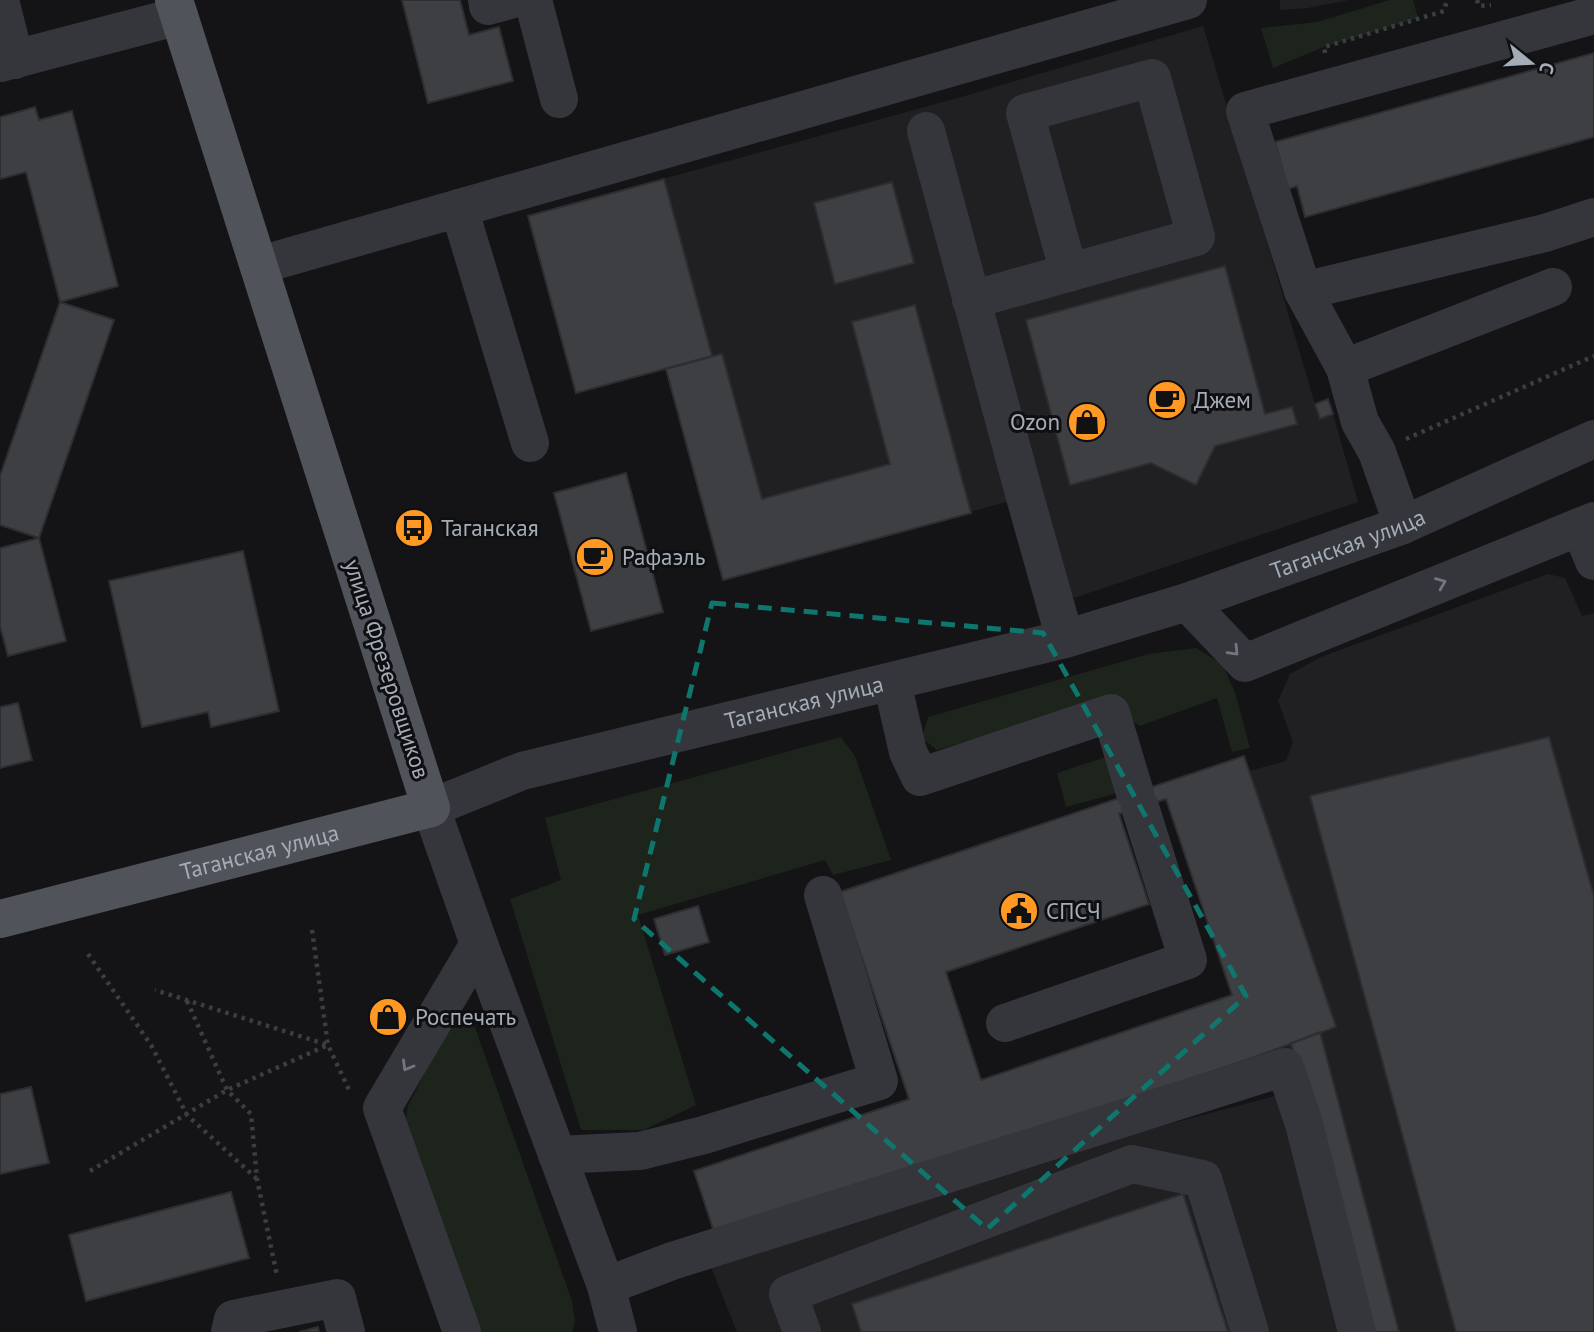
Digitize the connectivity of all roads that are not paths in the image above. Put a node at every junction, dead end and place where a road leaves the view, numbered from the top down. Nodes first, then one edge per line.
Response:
1 (0, 0) edge
2 (487, 0) edge
3 (510, 0) edge
4 (533, 0) edge
5 (1188, 0) edge
6 (177, 8) edge
7 (1594, 15) edge
8 (7, 62) edge
9 (559, 99) dead end
10 (926, 131) dead end
11 (460, 208) junction
12 (1594, 217) edge
13 (260, 265) junction
14 (1069, 273) junction
15 (1553, 287) dead end
16 (1303, 291) junction
17 (971, 300) junction
18 (1345, 368) junction
19 (1594, 439) edge
20 (530, 443) dead end
21 (1403, 526) junction
22 (1589, 536) edge
23 (1187, 602) junction
24 (1066, 639) junction
25 (892, 682) junction
26 (431, 808) junction
27 (823, 895) dead end
28 (0, 919) edge
29 (479, 944) junction
30 (1005, 1023) dead end
31 (557, 1155) junction
32 (606, 1286) junction
33 (230, 1332) edge
34 (346, 1332) edge
35 (462, 1332) edge
36 (618, 1332) edge
37 (802, 1332) edge
38 (1250, 1332) edge
39 (1356, 1332) edge

1 - 8 street
2 - 3 street
4 - 9 street
5 - 11 street
6 - 8 street
6 - 13 main road, улица Фрезеровщиков
7 - 16 street
10 - 17 street
11 - 13 street
11 - 20 street
12 - 16 street
13 - 26 main road, улица Фрезеровщиков
14 - 14 street
14 - 17 street
15 - 18 street
16 - 18 street
17 - 24 street
18 - 21 street
19 - 21 street, Таганская улица
21 - 23 street, Таганская улица
23 -> 22 street
23 - 24 street, Таганская улица
24 - 25 street, Таганская улица
25 - 26 street, Таганская улица
25 - 30 street
26 - 28 main road, Таганская улица
26 - 29 street, улица Фрезеровщиков
27 - 31 street
29 - 31 street, улица Фрезеровщиков
29 -> 35 street
31 - 32 street, улица Фрезеровщиков
32 - 36 street, улица Фрезеровщиков
32 - 39 street
33 - 34 street
37 - 38 street

